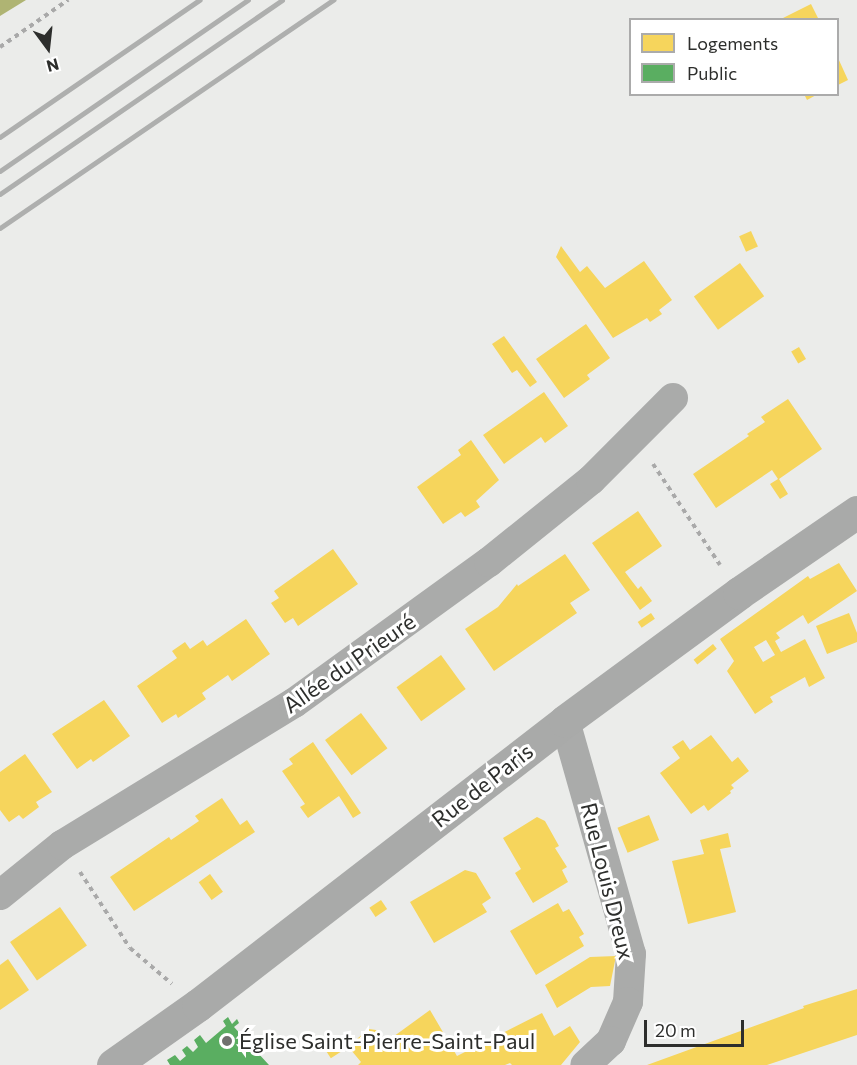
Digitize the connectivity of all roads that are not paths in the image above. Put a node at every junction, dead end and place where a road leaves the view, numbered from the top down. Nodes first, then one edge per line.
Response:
1 (673, 398) dead end
2 (857, 512) edge
3 (565, 721) junction
4 (0, 895) edge
5 (113, 1065) edge
6 (585, 1065) edge

1 - 4 street, Allée du Prieuré
2 - 3 main road, Rue de Paris
3 - 5 main road, Rue de Paris
3 - 6 street, Rue Louis Dreux

